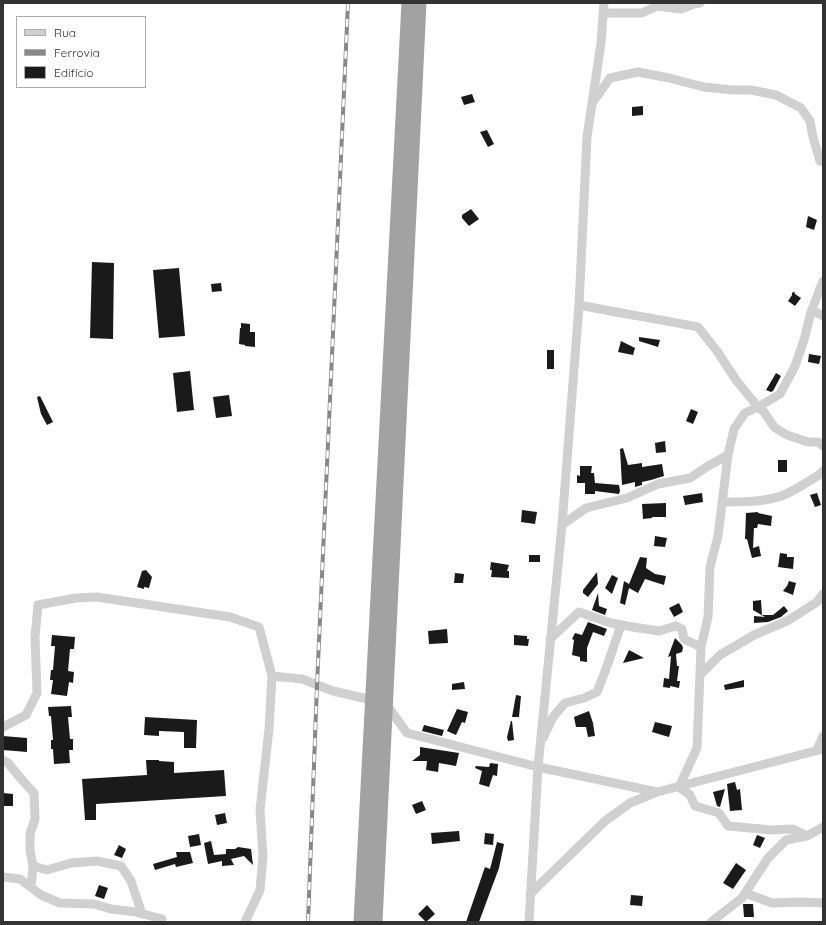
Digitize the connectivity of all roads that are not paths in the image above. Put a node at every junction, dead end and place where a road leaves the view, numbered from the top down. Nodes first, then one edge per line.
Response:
1 (409, 3) edge
2 (419, 3) edge
3 (604, 3) edge
4 (700, 3) edge
5 (603, 13) junction
6 (592, 103) junction
7 (823, 161) edge
8 (823, 281) edge
9 (579, 305) junction
10 (812, 310) junction
11 (823, 316) edge
12 (758, 407) junction
13 (823, 446) edge
14 (728, 455) junction
15 (823, 471) edge
16 (722, 502) junction
17 (562, 525) junction
18 (823, 594) edge
19 (621, 625) junction
20 (550, 639) junction
21 (701, 647) junction
22 (700, 675) junction
23 (272, 676) junction
24 (379, 702) junction
25 (3, 728) edge
26 (823, 736) edge
27 (540, 744) junction
28 (820, 749) edge
29 (3, 760) edge
30 (538, 768) junction
31 (679, 787) junction
32 (657, 792) junction
33 (823, 827) edge
34 (807, 836) junction
35 (33, 866) junction
36 (3, 877) edge
37 (30, 887) junction
38 (745, 893) junction
39 (530, 894) junction
40 (823, 903) edge
41 (142, 914) junction
42 (163, 921) edge
43 (245, 922) edge
44 (360, 922) edge
45 (375, 922) edge
46 (528, 922) edge
47 (711, 922) edge

1 - 24 highway
2 - 24 highway
3 - 5 street
4 - 5 street
5 - 6 street
6 - 7 street
6 - 9 street
8 - 10 street
9 - 12 street
9 - 17 street
10 - 11 street
10 - 12 street
12 - 13 street
12 - 14 street
14 - 16 street
14 - 17 street
15 - 16 street
16 - 21 street
17 - 20 street
18 - 22 street
19 - 20 street
19 - 21 street
19 - 27 street
20 - 27 street
21 - 22 street
22 - 31 street
23 - 24 street
23 - 25 street
23 - 43 street
24 - 30 street
24 - 44 highway
24 - 45 highway
26 - 28 street
27 - 30 street
28 - 31 street
29 - 35 street
30 - 32 street
30 - 39 street
31 - 32 street
31 - 34 street
32 - 39 street
33 - 34 street
34 - 38 street
35 - 37 street
35 - 41 street
36 - 37 street
37 - 41 street
38 - 40 street
38 - 47 street
39 - 46 street
41 - 42 street

